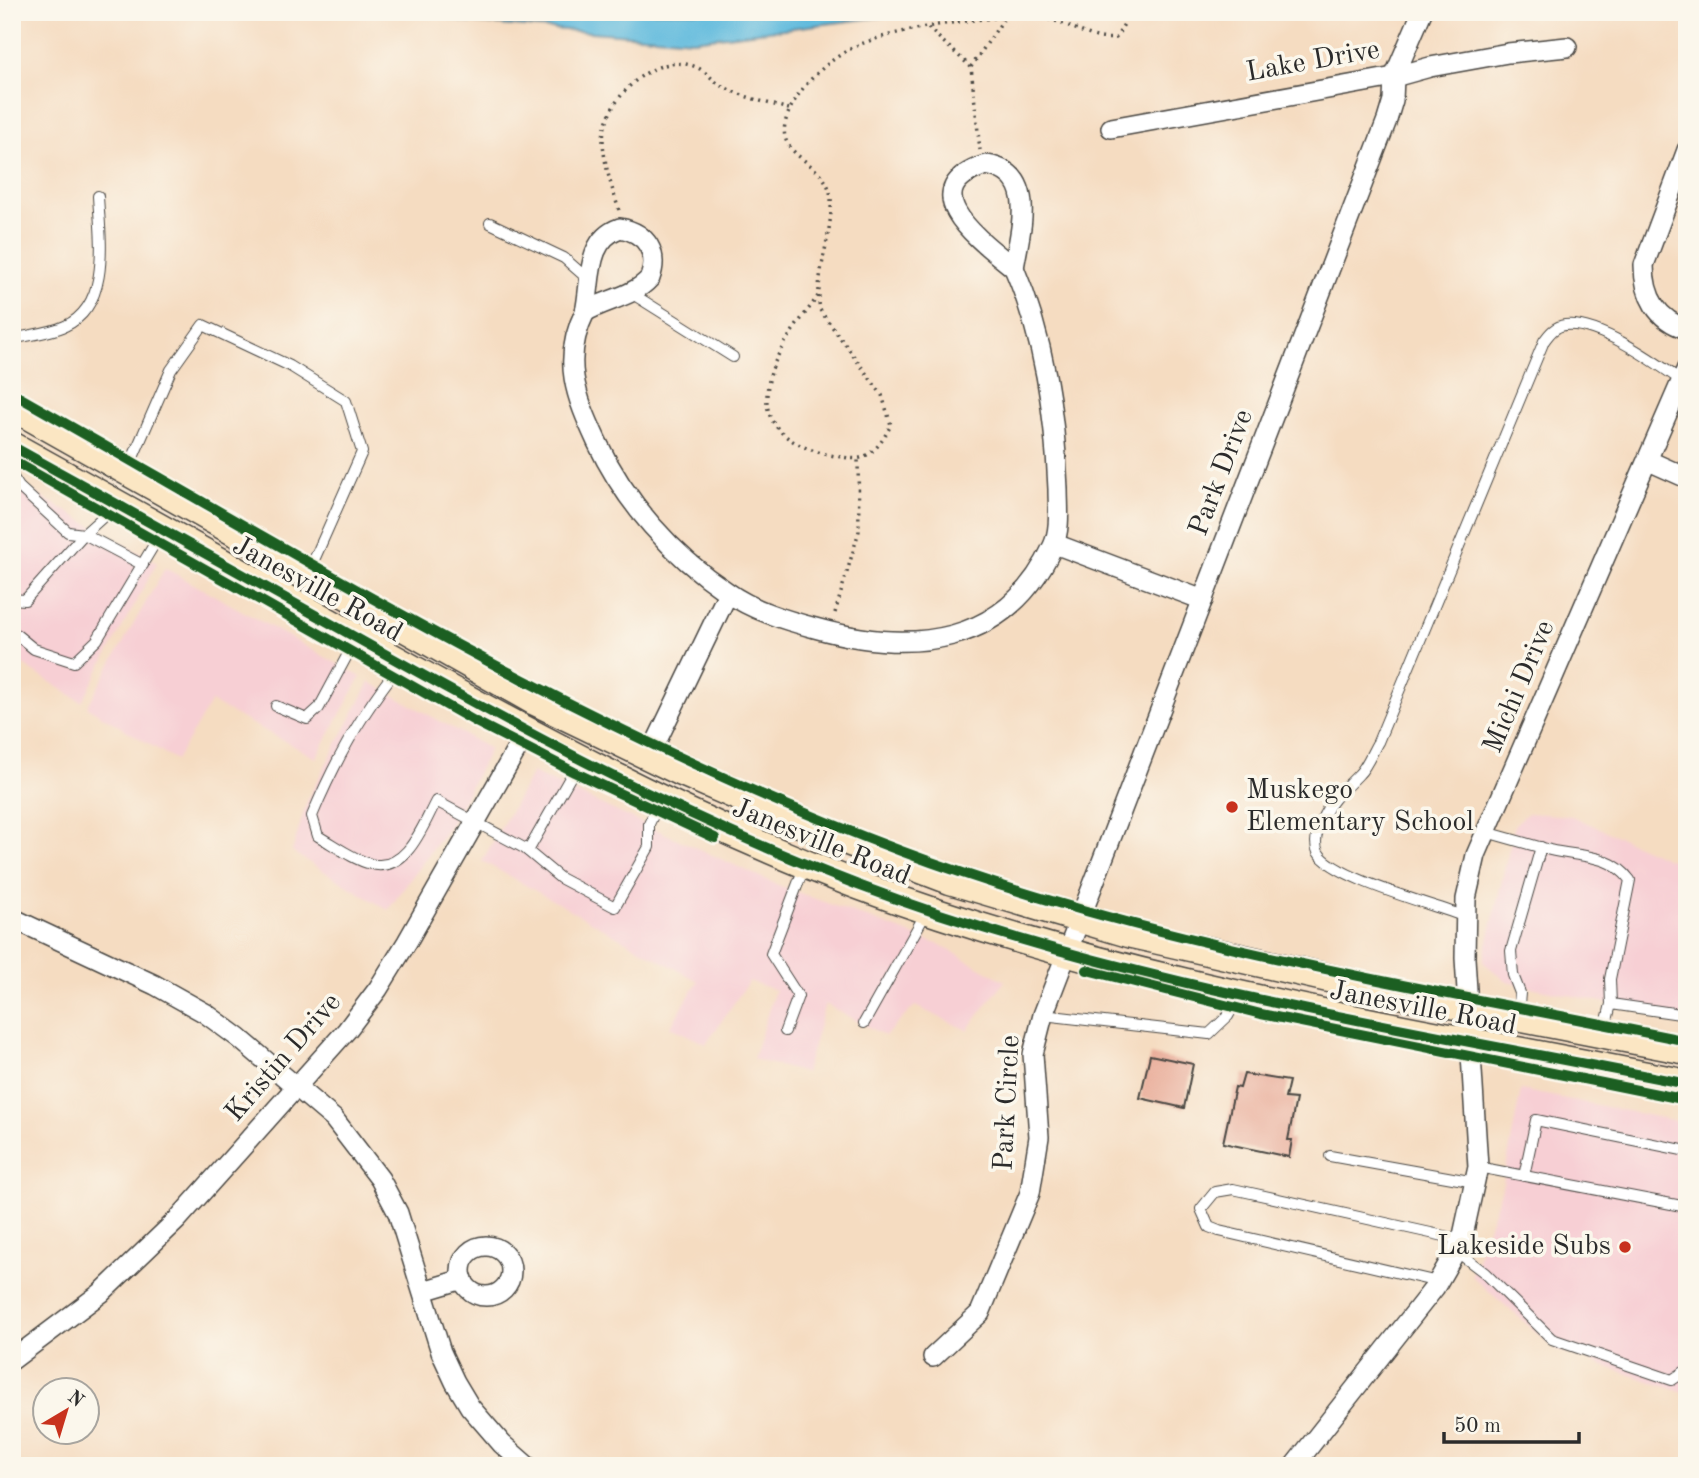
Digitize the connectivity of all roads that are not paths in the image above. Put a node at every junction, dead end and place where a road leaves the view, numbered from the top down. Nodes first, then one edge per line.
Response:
1 (1422, 12) edge
2 (1567, 47) dead end
3 (1394, 76) junction
4 (1111, 128) dead end
5 (1687, 150) edge
6 (98, 196) dead end
7 (490, 223) dead end
8 (1014, 268) junction
9 (592, 283) junction
10 (631, 293) junction
11 (585, 312) junction
12 (1687, 329) edge
13 (12, 339) edge
14 (733, 357) dead end
15 (1684, 374) edge
16 (12, 406) edge
17 (38, 421) junction
18 (15, 460) edge
19 (1648, 461) junction
20 (127, 471) junction
21 (1687, 478) edge
22 (166, 493) junction
23 (117, 504) junction
24 (156, 526) junction
25 (84, 534) junction
26 (1055, 544) junction
27 (143, 565) junction
28 (308, 573) junction
29 (728, 593) junction
30 (12, 598) edge
31 (1203, 600) junction
32 (293, 603) junction
33 (12, 631) edge
34 (356, 638) junction
35 (402, 664) junction
36 (494, 678) junction
37 (276, 706) dead end
38 (526, 733) junction
39 (641, 753) junction
40 (573, 756) junction
41 (672, 804) junction
42 (476, 820) junction
43 (1486, 832) junction
44 (1541, 847) junction
45 (528, 851) junction
46 (805, 864) junction
47 (927, 910) junction
48 (1466, 916) junction
49 (12, 918) edge
50 (1079, 919) junction
51 (1066, 952) junction
52 (1239, 995) junction
53 (1611, 1004) junction
54 (1467, 1009) junction
55 (1043, 1015) junction
56 (1687, 1015) edge
57 (1518, 1018) junction
58 (863, 1023) dead end
59 (785, 1031) dead end
60 (1611, 1036) junction
61 (1469, 1040) junction
62 (1687, 1050) edge
63 (1612, 1069) junction
64 (1687, 1084) edge
65 (296, 1089) junction
66 (1687, 1151) edge
67 (1330, 1156) dead end
68 (1477, 1174) junction
69 (1524, 1176) junction
70 (1687, 1207) edge
71 (1459, 1245) junction
72 (463, 1279) dead end
73 (1438, 1282) junction
74 (423, 1291) junction
75 (933, 1357) dead end
76 (12, 1360) edge
77 (1687, 1370) edge
78 (527, 1466) edge
79 (1294, 1466) edge

1 - 3 street, Park Drive
2 - 3 street, Lake Drive
3 - 4 street, Lake Drive
3 - 31 street, Park Drive
5 - 12 street
6 - 13 lane
7 - 9 lane
8 - 8 street
8 - 26 street
9 - 10 street
9 - 11 street
10 - 11 street
10 - 14 lane
11 - 29 street
15 - 19 street, Michi Drive
15 - 48 lane
16 - 17 main road, Janesville Road
17 - 18 main road
17 - 20 main road, Janesville Road
18 - 23 main road, Janesville Road
18 - 25 lane
19 - 21 street
19 - 43 street, Michi Drive
20 - 22 main road, Janesville Road
20 - 28 lane
22 - 24 main road
22 - 28 main road, Janesville Road
23 - 24 main road, Janesville Road
23 - 25 lane
24 - 27 lane
24 - 32 main road, Janesville Road
25 - 27 lane
25 - 30 lane
26 - 29 street
26 - 31 street
27 - 33 lane
28 - 32 main road
28 - 36 main road, Janesville Road
29 - 39 street
31 - 50 street, Park Drive
32 - 34 main road, Janesville Road
34 - 35 main road, Janesville Road
34 - 37 lane
35 - 38 main road, Janesville Road
35 - 42 lane
36 - 38 main road
36 - 39 main road, Janesville Road
38 - 39 main road
38 - 40 main road, Janesville Road
38 - 42 street, Kristin Drive
39 - 40 main road
39 - 41 main road
39 - 50 main road, Janesville Road
40 - 41 main road, Janesville Road
40 - 45 lane
41 - 45 lane
41 - 46 main road, Janesville Road
42 - 45 lane
42 - 65 street, Kristin Drive
43 - 44 lane
43 - 48 street, Michi Drive
44 - 53 lane
44 - 57 lane
46 - 47 main road, Janesville Road
46 - 59 lane
47 - 51 main road, Janesville Road
47 - 58 lane
48 - 54 street, Michi Drive
49 - 65 street
50 - 51 street, Park Drive
50 - 54 main road, Janesville Road
51 - 52 main road, Janesville Road
51 - 55 street, Park Circle
52 - 55 lane
52 - 61 main road, Janesville Road
53 - 56 lane
53 - 60 lane
54 - 57 main road, Janesville Road
54 - 61 street, Michi Drive
55 - 75 street, Park Circle
57 - 60 main road, Janesville Road
60 - 62 main road, Janesville Road
60 - 63 main road
61 - 63 main road, Janesville Road
61 - 68 street, Michi Drive
63 - 64 main road, Janesville Road
65 - 74 street
65 - 76 street, Kristin Drive
66 - 69 lane
67 - 68 lane
68 - 69 lane
68 - 71 street, Michi Drive
69 - 70 lane
71 - 73 street, Michi Drive
71 - 73 lane
71 - 77 lane
72 - 74 street
73 - 79 street, Michi Drive
74 - 78 street

